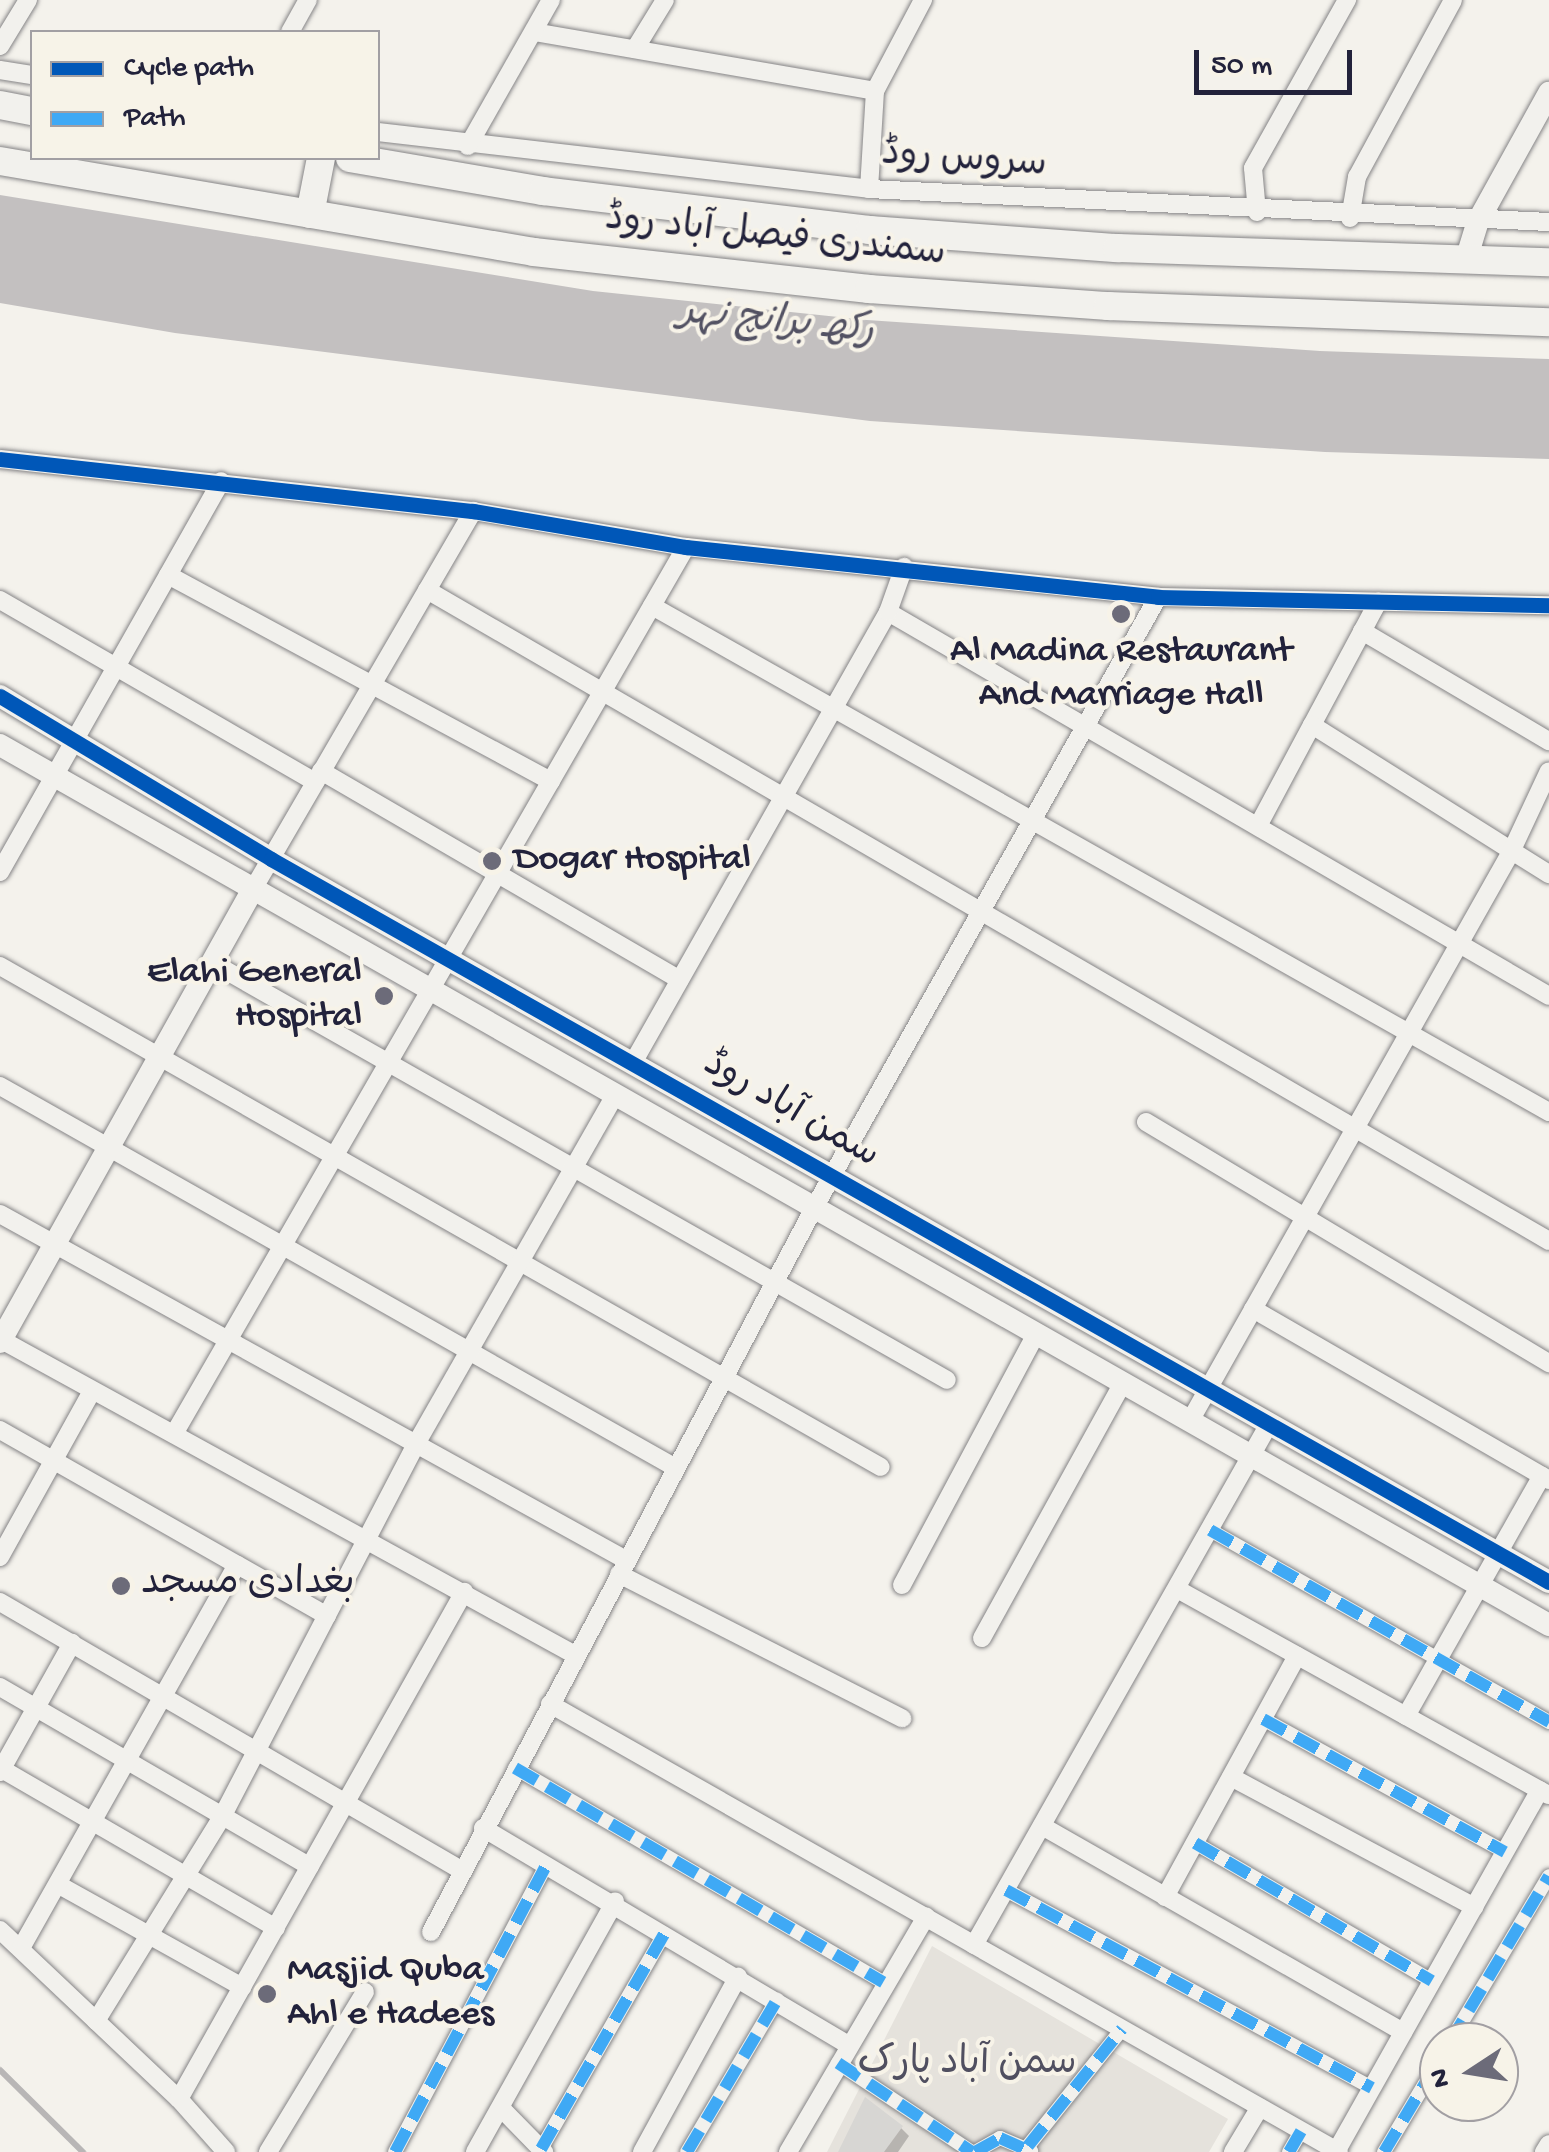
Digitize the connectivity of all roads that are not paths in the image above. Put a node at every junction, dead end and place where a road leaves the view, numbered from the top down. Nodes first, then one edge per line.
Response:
1 (28, 0) edge
2 (308, 0) edge
3 (552, 0) edge
4 (665, 0) edge
5 (923, 0) edge
6 (1347, 0) edge
7 (1454, 0) edge
8 (291, 30) edge
9 (534, 32) junction
10 (0, 46) edge
11 (635, 50) junction
12 (0, 70) edge
13 (30, 75) edge
14 (875, 91) junction
15 (1549, 93) edge
16 (0, 105) edge
17 (30, 110) edge
18 (380, 132) edge
19 (468, 146) junction
20 (321, 160) edge
21 (362, 160) edge
22 (0, 161) edge
23 (869, 189) junction
24 (1257, 212) junction
25 (310, 214) junction
26 (1350, 218) junction
27 (1477, 222) junction
28 (1549, 222) edge
29 (1466, 260) junction
30 (1549, 262) edge
31 (1549, 322) edge
32 (0, 459) edge
33 (220, 481) junction
34 (473, 511) junction
35 (686, 547) junction
36 (904, 566) junction
37 (168, 575) junction
38 (427, 590) junction
39 (1158, 598) junction
40 (0, 600) edge
41 (1378, 602) junction
42 (1549, 605) edge
43 (652, 606) junction
44 (888, 612) junction
45 (1362, 631) junction
46 (116, 666) junction
47 (371, 685) junction
48 (603, 690) junction
49 (0, 696) edge
50 (835, 707) junction
51 (1085, 724) junction
52 (1312, 725) junction
53 (75, 739) junction
54 (1549, 741) edge
55 (0, 745) edge
56 (1549, 771) edge
57 (54, 776) junction
58 (318, 777) junction
59 (551, 781) junction
60 (783, 798) junction
61 (1031, 820) junction
62 (1258, 826) junction
63 (5, 850) edge
64 (1511, 852) junction
65 (271, 859) junction
66 (0, 872) edge
67 (1549, 874) edge
68 (497, 875) junction
69 (252, 891) junction
70 (979, 913) junction
71 (1459, 945) junction
72 (450, 956) junction
73 (211, 962) junction
74 (0, 966) edge
75 (680, 980) junction
76 (430, 989) junction
77 (1549, 996) edge
78 (1411, 1031) junction
79 (160, 1057) junction
80 (634, 1061) junction
81 (388, 1062) junction
82 (0, 1086) edge
83 (615, 1095) junction
84 (1549, 1112) edge
85 (1146, 1122) dead end
86 (1355, 1129) junction
87 (110, 1148) junction
88 (334, 1156) junction
89 (573, 1166) junction
90 (833, 1174) junction
91 (814, 1208) junction
92 (0, 1214) edge
93 (1303, 1221) junction
94 (1549, 1241) edge
95 (282, 1245) junction
96 (56, 1246) junction
97 (520, 1261) junction
98 (775, 1282) junction
99 (1253, 1309) junction
100 (1036, 1334) junction
101 (0, 1340) edge
102 (227, 1342) junction
103 (471, 1352) junction
104 (1549, 1363) edge
105 (724, 1377) junction
106 (947, 1380) dead end
107 (1123, 1383) junction
108 (1208, 1390) junction
109 (92, 1391) junction
110 (1190, 1421) junction
111 (1269, 1424) junction
112 (0, 1430) edge
113 (174, 1434) junction
114 (416, 1444) junction
115 (1252, 1456) junction
116 (54, 1460) junction
117 (881, 1467) dead end
118 (676, 1468) junction
119 (1545, 1478) edge
120 (0, 1514) edge
121 (18, 1524) junction
122 (1210, 1530) junction
123 (366, 1541) junction
124 (1498, 1552) junction
125 (0, 1558) edge
126 (237, 1565) junction
127 (622, 1568) junction
128 (1549, 1582) edge
129 (902, 1585) dead end
130 (1480, 1586) junction
131 (1176, 1589) junction
132 (464, 1592) junction
133 (0, 1602) edge
134 (327, 1616) junction
135 (1549, 1625) edge
136 (982, 1638) dead end
137 (72, 1644) junction
138 (576, 1655) junction
139 (1298, 1656) junction
140 (1437, 1659) junction
141 (0, 1688) edge
142 (165, 1694) junction
143 (550, 1704) junction
144 (36, 1708) junction
145 (1406, 1716) junction
146 (902, 1718) dead end
147 (1263, 1719) junction
148 (1549, 1722) edge
149 (257, 1750) junction
150 (129, 1760) junction
151 (515, 1768) junction
152 (1, 1769) edge
153 (1231, 1777) junction
154 (1545, 1793) edge
155 (347, 1801) junction
156 (222, 1815) junction
157 (94, 1822) junction
158 (1042, 1826) junction
159 (483, 1828) junction
160 (1195, 1842) junction
161 (1506, 1852) junction
162 (546, 1865) junction
163 (310, 1867) junction
164 (460, 1870) junction
165 (184, 1874) junction
166 (1549, 1876) edge
167 (59, 1885) junction
168 (1006, 1890) junction
169 (1166, 1896) junction
170 (615, 1902) junction
171 (1474, 1907) junction
172 (926, 1917) junction
173 (276, 1928) junction
174 (0, 1930) edge
175 (430, 1932) dead end
176 (664, 1934) junction
177 (149, 1936) junction
178 (974, 1945) junction
179 (21, 1948) junction
180 (738, 1977) junction
181 (1432, 1981) junction
182 (882, 1982) junction
183 (242, 1987) junction
184 (365, 1992) dead end
185 (776, 2000) junction
186 (96, 2021) junction
187 (1462, 2022) edge
188 (1122, 2029) junction
189 (1404, 2032) junction
190 (847, 2044) junction
191 (838, 2063) junction
192 (1372, 2088) junction
193 (1419, 2093) edge
194 (179, 2098) junction
195 (1260, 2107) junction
196 (502, 2108) junction
197 (1302, 2130) junction
198 (1549, 2144) edge
199 (1030, 2149) edge
200 (543, 2150) edge
201 (1338, 2151) edge
202 (226, 2152) edge
203 (268, 2152) edge
204 (395, 2152) edge
205 (475, 2152) edge
206 (642, 2152) edge
207 (687, 2152) edge
208 (788, 2152) edge
209 (973, 2152) edge
210 (1233, 2152) edge
211 (1289, 2152) edge
212 (1384, 2152) edge
213 (1544, 2152) edge

1 - 10 street
2 - 8 street
3 - 9 street
4 - 11 street
5 - 14 street
6 - 24 street
7 - 26 street
9 - 11 street
9 - 19 street
11 - 14 street
12 - 13 street
14 - 23 street
15 - 27 street
16 - 17 main road
18 - 19 street, سروس روڈ
19 - 23 street, سروس روڈ
20 - 25 main road
21 - 29 main road, سمندری فیصل آباد روڈ
22 - 25 main road, سمندری فیصل آباد روڈ
23 - 24 street, سروس روڈ
24 - 26 street, سروس روڈ
25 - 31 main road, سمندری فیصل آباد روڈ
26 - 27 street, سروس روڈ
27 - 28 street, سروس روڈ
27 - 29 street
29 - 30 main road, سمندری فیصل آباد روڈ
32 - 33 street
33 - 34 street
33 - 37 street
34 - 35 street
34 - 38 street
35 - 36 street
35 - 43 street
36 - 39 street
36 - 44 street
37 - 46 street
37 - 47 street
38 - 47 street
38 - 48 street
39 - 41 street
39 - 51 street
40 - 46 street
41 - 42 street
41 - 45 street
43 - 48 street
43 - 50 street
44 - 50 street
44 - 51 street
45 - 52 street
45 - 54 street
46 - 53 street
46 - 58 street
47 - 58 street
47 - 59 street
48 - 59 street
48 - 60 street
49 - 53 street, سمن آباد روڈ
50 - 60 street
50 - 61 street
51 - 61 street
51 - 62 street
52 - 62 street
52 - 64 street
53 - 57 street
53 - 65 street, سمن آباد روڈ
55 - 57 street, سمن آباد روڈ
56 - 64 street
57 - 63 street
57 - 69 street, سمن آباد روڈ
58 - 65 street
58 - 68 street
59 - 68 street
60 - 70 street
60 - 75 street
61 - 70 street
61 - 78 street
62 - 71 street
63 - 66 street
64 - 67 street
64 - 71 street
65 - 69 street
65 - 72 street, سمن آباد روڈ
68 - 72 street
68 - 75 street
69 - 73 street
69 - 76 street, سمن آباد روڈ
70 - 86 street
70 - 90 street
71 - 77 street
71 - 78 street
72 - 76 street
72 - 80 street, سمن آباد روڈ
73 - 79 street
73 - 81 street
74 - 79 street
75 - 80 street
76 - 81 street
76 - 83 street, سمن آباد روڈ
78 - 84 street
78 - 86 street
79 - 87 street
79 - 88 street
80 - 90 street, سمن آباد روڈ
81 - 88 street
81 - 89 street
82 - 87 street
83 - 89 street
83 - 91 street, سمن آباد روڈ
85 - 93 street
86 - 93 street
86 - 94 street
87 - 95 street
87 - 96 street
88 - 95 street
88 - 97 street
89 - 97 street
89 - 98 street
90 - 91 street
90 - 108 street, سمن آباد روڈ
91 - 98 street
91 - 100 street, سمن آباد روڈ
92 - 96 street
93 - 99 street
93 - 104 street
95 - 102 street
95 - 103 street
96 - 101 street
96 - 102 street
97 - 103 street
97 - 105 street
98 - 105 street
98 - 106 street
99 - 108 street
99 - 119 street
100 - 107 street, سمن آباد روڈ
100 - 129 street
101 - 109 street
102 - 113 street
102 - 114 street
103 - 114 street
103 - 118 street
105 - 117 street
105 - 118 street
107 - 110 street, سمن آباد روڈ
107 - 136 street
108 - 110 street
108 - 111 street, سمن آباد روڈ
109 - 113 street
109 - 116 street
110 - 115 street, سمن آباد روڈ
111 - 115 street
111 - 124 street, سمن آباد روڈ
112 - 116 street
113 - 123 street
114 - 123 street
114 - 127 street
115 - 122 street
115 - 130 street, سمن آباد روڈ
116 - 121 street
116 - 126 street
118 - 127 street
119 - 124 street
120 - 121 street
121 - 125 street
122 - 131 street
122 - 140 street
123 - 132 street
123 - 134 street
124 - 128 street, سمن آباد روڈ
124 - 130 street
126 - 134 street
126 - 142 street
127 - 138 street
127 - 146 street
130 - 135 street, سمن آباد روڈ
130 - 140 street
131 - 139 street
131 - 158 street
132 - 138 street
132 - 155 street
133 - 137 street
134 - 149 street
137 - 142 street
137 - 144 street
138 - 143 street
139 - 145 street
139 - 147 street
140 - 145 street
140 - 148 street
141 - 144 street
142 - 149 street
142 - 150 street
143 - 151 street
143 - 172 street
144 - 150 street
144 - 152 street
145 - 154 street
147 - 153 street
147 - 161 street
149 - 155 street
149 - 156 street
150 - 156 street
150 - 157 street
151 - 159 street
151 - 182 street
152 - 157 street
153 - 160 street
153 - 171 street
154 - 161 street
155 - 163 street
155 - 164 street
156 - 163 street
156 - 165 street
157 - 165 street
157 - 167 street
158 - 168 street
158 - 169 street
159 - 162 street
159 - 164 street
160 - 169 street
160 - 181 street
161 - 171 street
162 - 170 street
162 - 204 street
163 - 173 street
164 - 175 street
165 - 173 street
165 - 177 street
166 - 187 street
167 - 177 street
167 - 179 street
168 - 178 street
168 - 192 street
169 - 189 street
170 - 176 street
170 - 196 street
171 - 181 street
172 - 178 street
172 - 182 street
173 - 183 street
174 - 179 street
176 - 180 street
176 - 200 street
177 - 183 street
177 - 186 street
178 - 188 street
179 - 186 street
180 - 185 street
180 - 206 street
181 - 189 street
182 - 190 street
183 - 194 street
184 - 203 street
185 - 190 street
185 - 207 street
186 - 194 street
188 - 195 street
188 - 199 street
189 - 192 street
190 - 191 street
191 - 208 street
191 - 209 street
192 - 201 street
193 - 212 street
194 - 202 street
195 - 197 street
195 - 210 street
196 - 200 street
196 - 205 street
197 - 201 street
197 - 211 street
198 - 213 street
199 - 209 street

